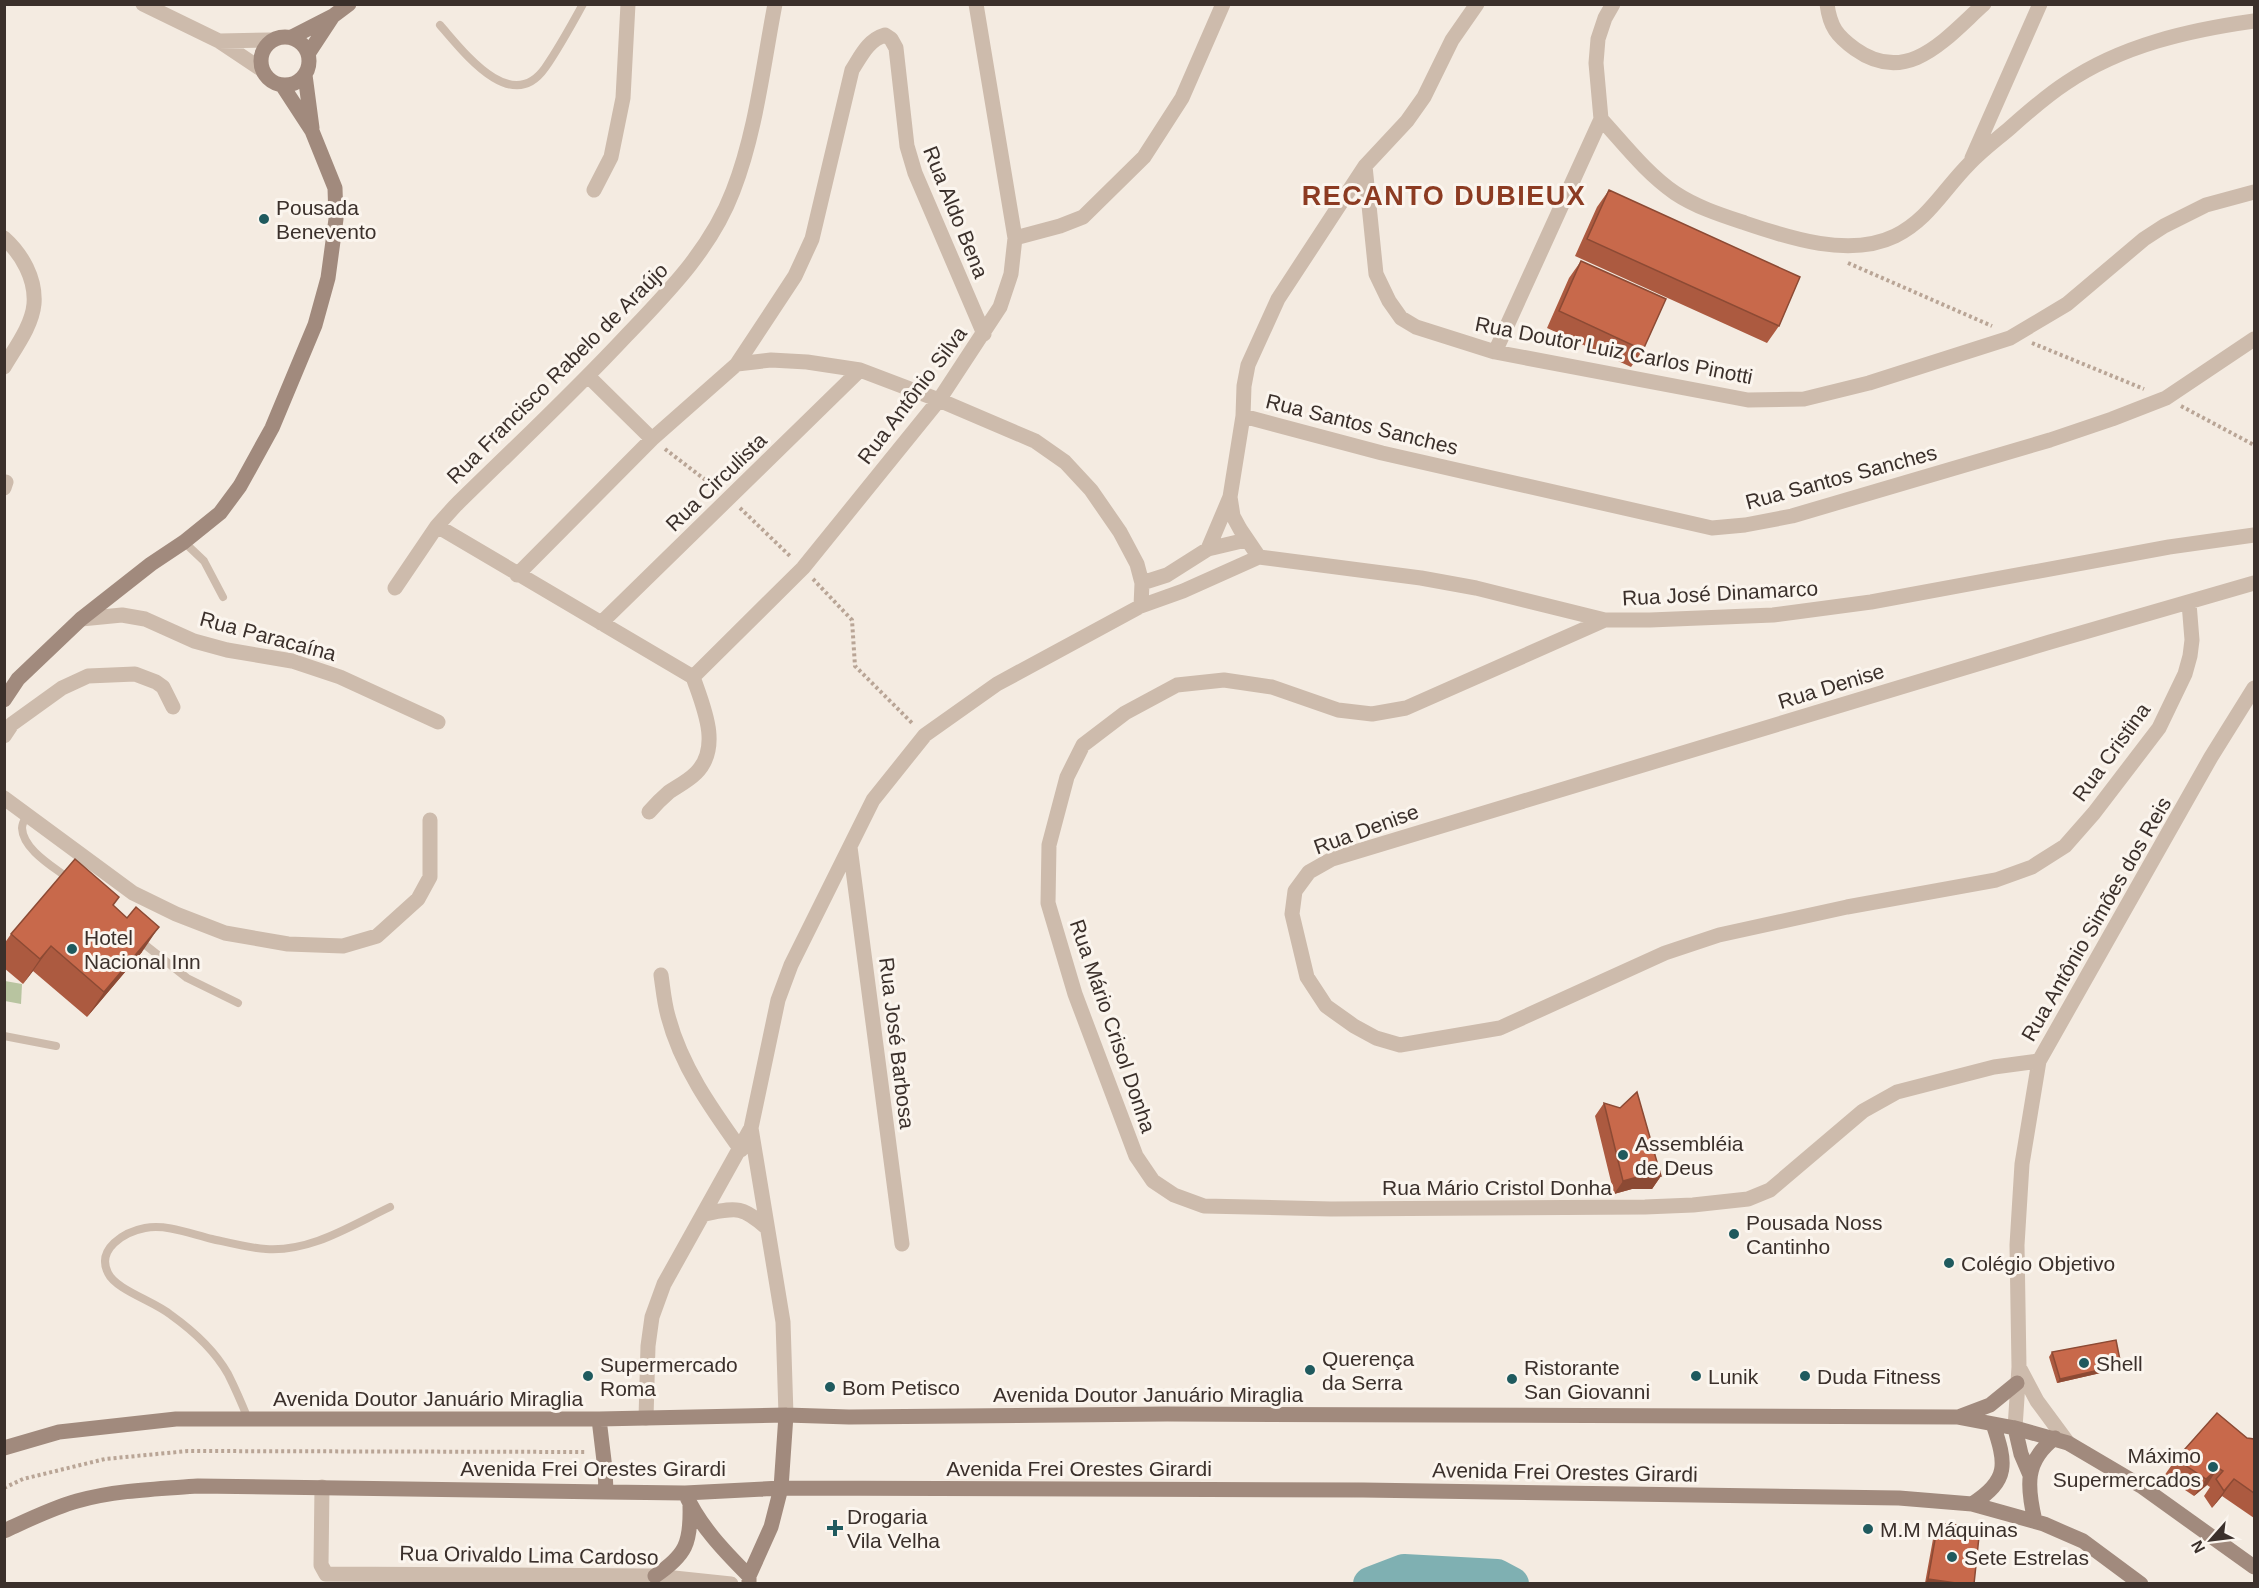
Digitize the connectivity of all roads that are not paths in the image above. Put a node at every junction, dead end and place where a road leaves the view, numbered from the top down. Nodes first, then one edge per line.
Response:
1 (143, 4) edge
2 (349, 4) edge
3 (583, 4) edge
4 (628, 4) edge
5 (775, 4) edge
6 (976, 4) edge
7 (1223, 4) edge
8 (1477, 4) edge
9 (1613, 4) edge
10 (1827, 4) edge
11 (1984, 4) edge
12 (2040, 4) edge
13 (333, 16) junction
14 (2254, 21) edge
15 (440, 26) dead end
16 (292, 37) junction
17 (271, 40) junction
18 (219, 41) junction
19 (309, 54) junction
20 (261, 69) junction
21 (305, 75) junction
22 (282, 86) junction
23 (1601, 119) junction
24 (312, 131) junction
25 (1969, 163) junction
26 (1365, 166) junction
27 (594, 190) dead end
28 (2254, 192) edge
29 (4, 238) edge
30 (1015, 238) junction
31 (984, 334) junction
32 (2254, 339) edge
33 (1495, 352) junction
34 (737, 363) junction
35 (4, 367) edge
36 (860, 370) junction
37 (588, 376) junction
38 (939, 400) junction
39 (1243, 416) junction
40 (652, 439) junction
41 (1230, 497) junction
42 (437, 526) junction
43 (2254, 535) edge
44 (1246, 540) junction
45 (184, 543) junction
46 (1208, 549) junction
47 (1259, 557) junction
48 (517, 575) junction
49 (1143, 583) junction
50 (2254, 583) edge
51 (395, 588) dead end
52 (223, 597) dead end
53 (2189, 603) junction
54 (1141, 606) junction
55 (81, 620) junction
56 (1605, 620) junction
57 (601, 624) junction
58 (693, 677) junction
59 (2254, 688) edge
60 (4, 700) edge
61 (173, 707) dead end
62 (438, 722) dead end
63 (4, 736) edge
64 (4, 798) edge
65 (649, 812) dead end
66 (27, 814) junction
67 (430, 820) dead end
68 (850, 847) junction
69 (1996, 879) joint
70 (79, 886) edge
71 (136, 937) edge
72 (661, 975) dead end
73 (238, 1003) dead end
74 (4, 1036) edge
75 (56, 1046) dead end
76 (2039, 1061) junction
77 (751, 1128) junction
78 (741, 1150) junction
79 (1204, 1206) joint
80 (390, 1207) dead end
81 (704, 1214) junction
82 (766, 1227) junction
83 (902, 1244) dead end
84 (2018, 1375) junction
85 (786, 1415) junction
86 (1957, 1417) junction
87 (645, 1418) junction
88 (248, 1419) junction
89 (599, 1419) junction
90 (1993, 1424) junction
91 (2015, 1428) junction
92 (2061, 1441) junction
93 (4, 1448) edge
94 (2030, 1475) junction
95 (322, 1487) junction
96 (781, 1488) junction
97 (606, 1492) junction
98 (688, 1499) junction
99 (1972, 1504) junction
100 (2035, 1521) junction
101 (4, 1531) edge
102 (2254, 1566) edge
103 (655, 1576) junction
104 (749, 1580) edge
105 (731, 1584) edge
106 (2140, 1584) edge

1 - 18 street
2 - 13 main road
3 - 15 lane
4 - 27 street
5 - 37 street, Rua Francisco Rabelo de Araújo
6 - 30 street, Rua Antônio Silva
7 - 30 street
8 - 26 street
9 - 23 street
10 - 11 street
12 - 25 street
13 - 16 main road
13 - 19 main road
14 - 25 street
16 - 17 main road
16 - 19 main road
17 - 18 street
17 - 20 main road
18 - 20 street
19 - 21 main road
20 - 22 main road
21 - 22 main road
21 - 24 main road
22 - 24 main road
23 - 25 street
23 - 33 street
24 - 45 main road
26 - 33 street, Rua Doutor Luiz Carlos Pinotti
26 - 39 street
28 - 33 street, Rua Doutor Luiz Carlos Pinotti
29 - 35 street
30 - 31 street, Rua Antônio Silva
31 - 34 street, Rua Aldo Bena
31 - 38 street, Rua Antônio Silva
32 - 39 street, Rua Santos Sanches
34 - 36 street
34 - 40 street
36 - 38 street
36 - 57 street, Rua Circulista
37 - 40 street
37 - 42 street, Rua Francisco Rabelo de Araújo
38 - 49 street
38 - 58 street, Rua Antônio Silva
39 - 41 street
40 - 48 street
41 - 44 street
41 - 46 street
42 - 48 street
42 - 51 street, Rua Francisco Rabelo de Araújo
43 - 56 street, Rua José Dinamarco
44 - 46 street
44 - 47 street
45 - 52 lane
45 - 55 main road
46 - 49 street
47 - 54 street
47 - 56 street, Rua José Dinamarco
48 - 57 street
49 - 54 street
50 - 53 street, Rua Denise
53 - 69 street, Rua Cristina
53 - 69 street, Rua Denise
54 - 68 street
55 - 60 main road
55 - 62 street, Rua Paracaína
56 - 79 street, Rua Mário Crisol Donha
57 - 58 street
58 - 65 street
59 - 76 street, Rua Antônio Simões dos Reis
61 - 63 street
64 - 66 street
66 - 67 street
66 - 70 lane
68 - 77 street
68 - 83 street, Rua José Barbosa
71 - 73 lane
72 - 78 street
74 - 75 lane
76 - 79 street, Rua Mário Cristol Donha
76 - 84 street, Rua Antônio Simões dos Reis
77 - 78 street
77 - 82 street
78 - 81 street
80 - 88 lane
81 - 82 street
81 - 87 street
82 - 85 street
84 - 86 main road
84 - 91 street, Rua Antônio Simões dos Reis
84 - 92 street, Rua Antônio Simões dos Reis
85 - 86 main road, Avenida Doutor Januário Miraglia
85 - 87 main road, Avenida Doutor Januário Miraglia
85 - 96 main road
86 - 90 main road, Avenida Doutor Januário Miraglia
87 - 89 main road, Avenida Doutor Januário Miraglia
88 - 89 main road, Avenida Doutor Januário Miraglia
88 - 93 main road, Avenida Doutor Januário Miraglia
89 - 97 main road
90 - 91 main road, Avenida Doutor Januário Miraglia
90 - 99 main road
91 - 92 main road, Avenida Doutor Januário Miraglia
91 - 94 main road
92 - 94 main road
92 - 102 main road, Avenida Doutor Januário Miraglia
94 - 100 main road
95 - 97 main road, Avenida Frei Orestes Girardi
95 - 101 main road, Avenida Frei Orestes Girardi
95 - 103 street, Rua Orivaldo Lima Cardoso
96 - 98 main road, Avenida Frei Orestes Girardi
96 - 99 main road, Avenida Frei Orestes Girardi
96 - 104 main road
97 - 98 main road, Avenida Frei Orestes Girardi
98 - 103 main road
98 - 104 main road
99 - 100 main road, Avenida Frei Orestes Girardi
100 - 106 main road, Avenida Frei Orestes Girardi
103 - 105 street, Rua Orivaldo Lima Cardoso

